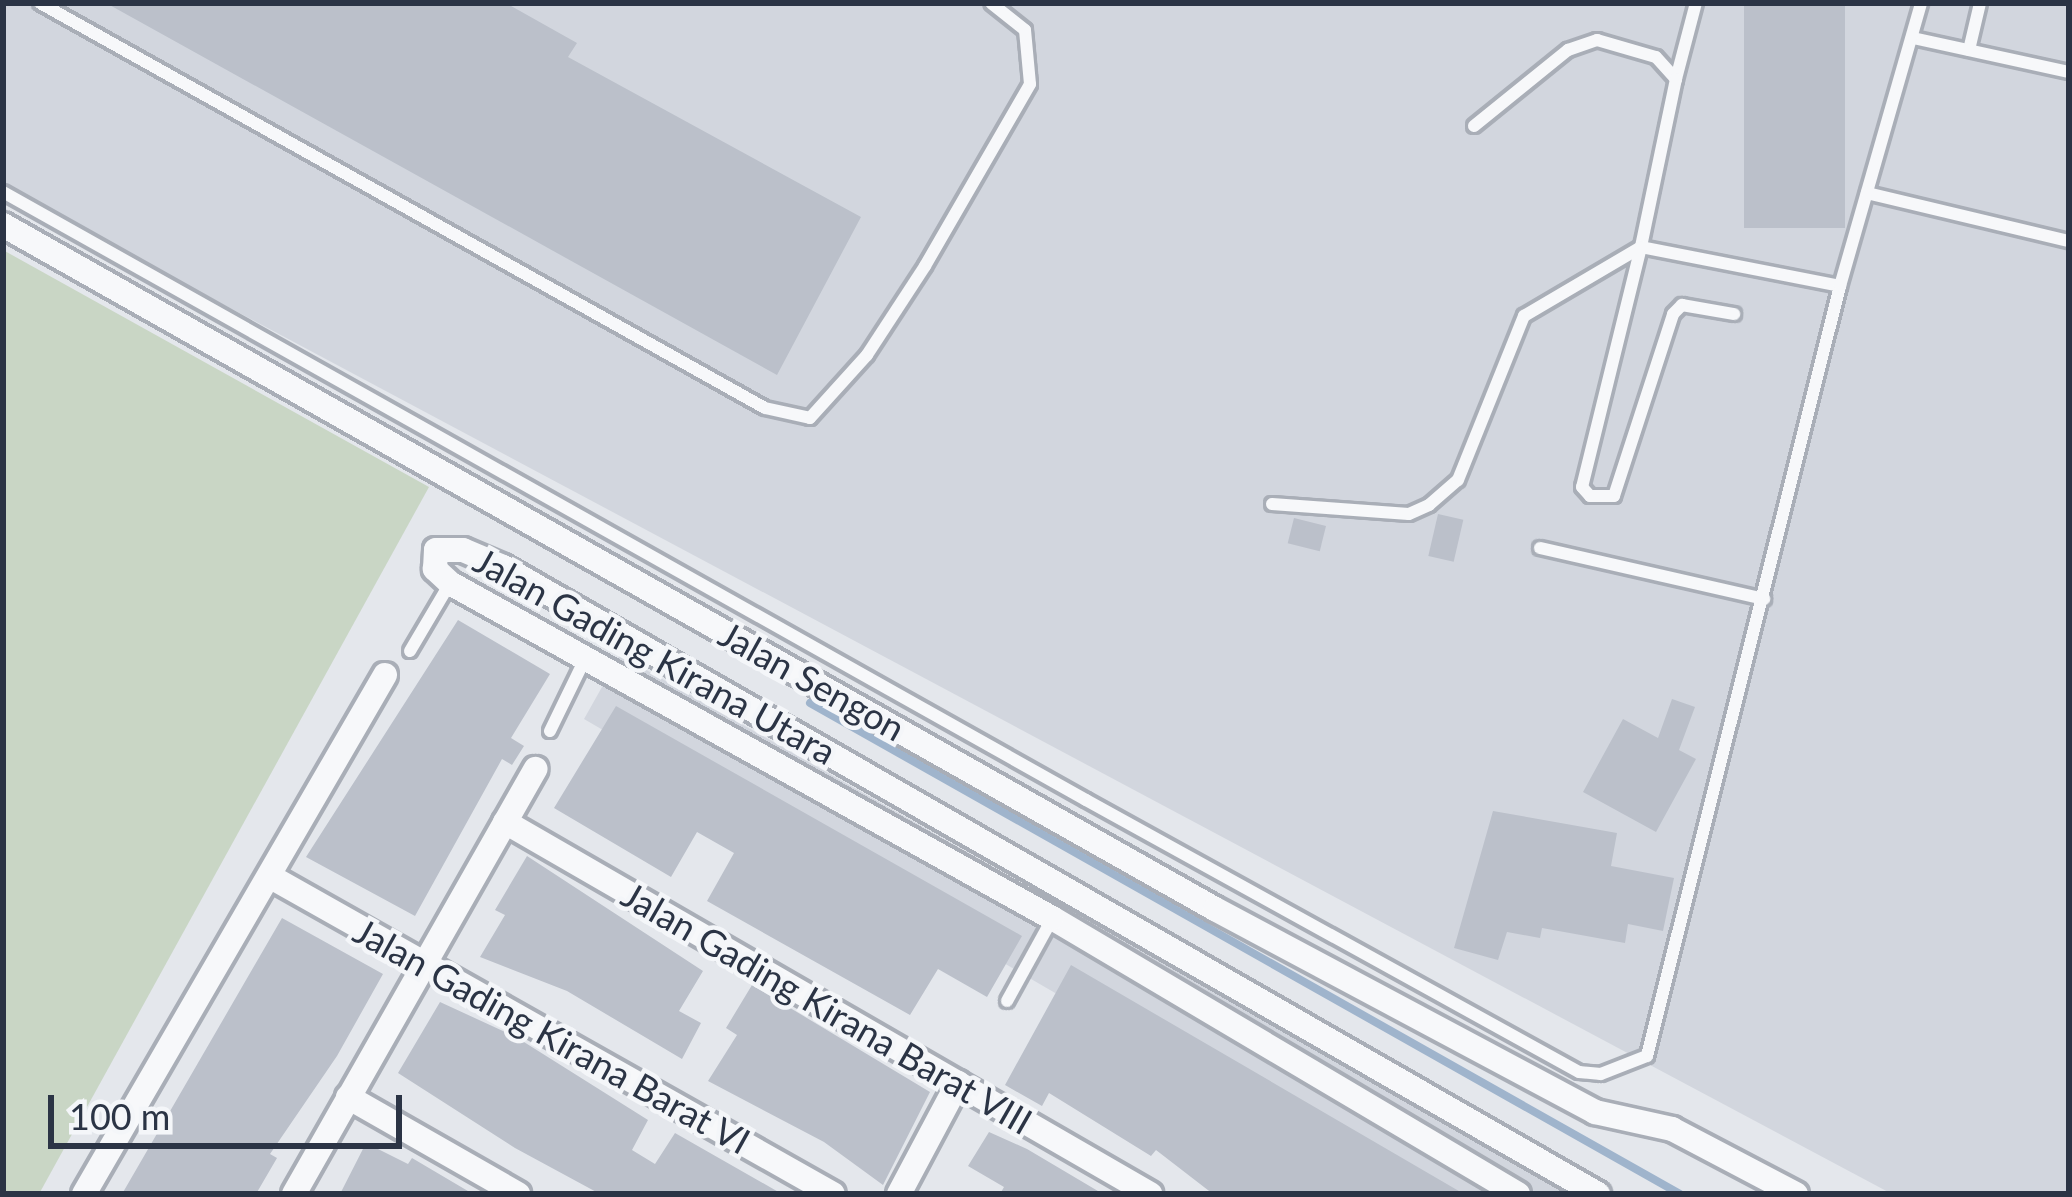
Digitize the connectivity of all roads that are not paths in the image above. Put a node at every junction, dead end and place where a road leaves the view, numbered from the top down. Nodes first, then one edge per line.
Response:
1 (40, 3) edge
2 (991, 3) edge
3 (1696, 3) edge
4 (1921, 3) edge
5 (1980, 3) edge
6 (1913, 38) junction
7 (1969, 50) junction
8 (2069, 72) edge
9 (1676, 79) junction
10 (1474, 126) dead end
11 (3, 192) edge
12 (1867, 193) junction
13 (3, 225) edge
14 (2069, 242) edge
15 (1641, 247) junction
16 (1840, 286) junction
17 (1734, 314) dead end
18 (1272, 505) dead end
19 (1540, 548) dead end
20 (450, 583) junction
21 (1764, 599) junction
22 (604, 626) junction
23 (410, 651) dead end
24 (586, 658) junction
25 (385, 675) dead end
26 (550, 731) dead end
27 (535, 769) dead end
28 (505, 822) junction
29 (271, 877) junction
30 (1071, 886) junction
31 (1052, 918) junction
32 (420, 963) junction
33 (1006, 1001) dead end
34 (958, 1083) junction
35 (348, 1097) junction
36 (1588, 1192) edge
37 (84, 1194) edge
38 (294, 1194) edge
39 (518, 1194) edge
40 (833, 1194) edge
41 (899, 1194) edge
42 (1150, 1194) edge
43 (1518, 1194) edge
44 (1796, 1194) edge

1 - 2 lane
3 - 9 lane
4 - 6 lane
5 - 7 lane
6 - 7 lane
6 - 12 lane
7 - 8 lane
9 - 10 lane
9 - 15 lane
11 - 21 lane
12 - 14 lane
12 - 16 lane
13 - 44 street, Jalan Sengon
15 - 16 lane
15 - 17 lane
15 - 18 lane
16 - 21 lane
19 - 21 lane
20 - 22 street, Jalan Gading Kirana Utara
20 - 23 lane
20 - 24 street, Jalan Gading Kirana Utara
22 - 24 street
22 - 30 street, Jalan Gading Kirana Utara
24 - 26 lane
24 - 31 street, Jalan Gading Kirana Utara
25 - 29 street
27 - 28 street
28 - 32 street
28 - 34 street, Jalan Gading Kirana Barat VIII
29 - 32 street, Jalan Gading Kirana Barat VI
29 - 37 street
30 - 31 street
30 - 36 street, Jalan Gading Kirana Utara
31 - 33 lane
31 - 43 street, Jalan Gading Kirana Utara
32 - 35 street
32 - 40 street, Jalan Gading Kirana Barat VI
34 - 41 street
34 - 42 street, Jalan Gading Kirana Barat VIII
35 - 38 street
35 - 39 street

